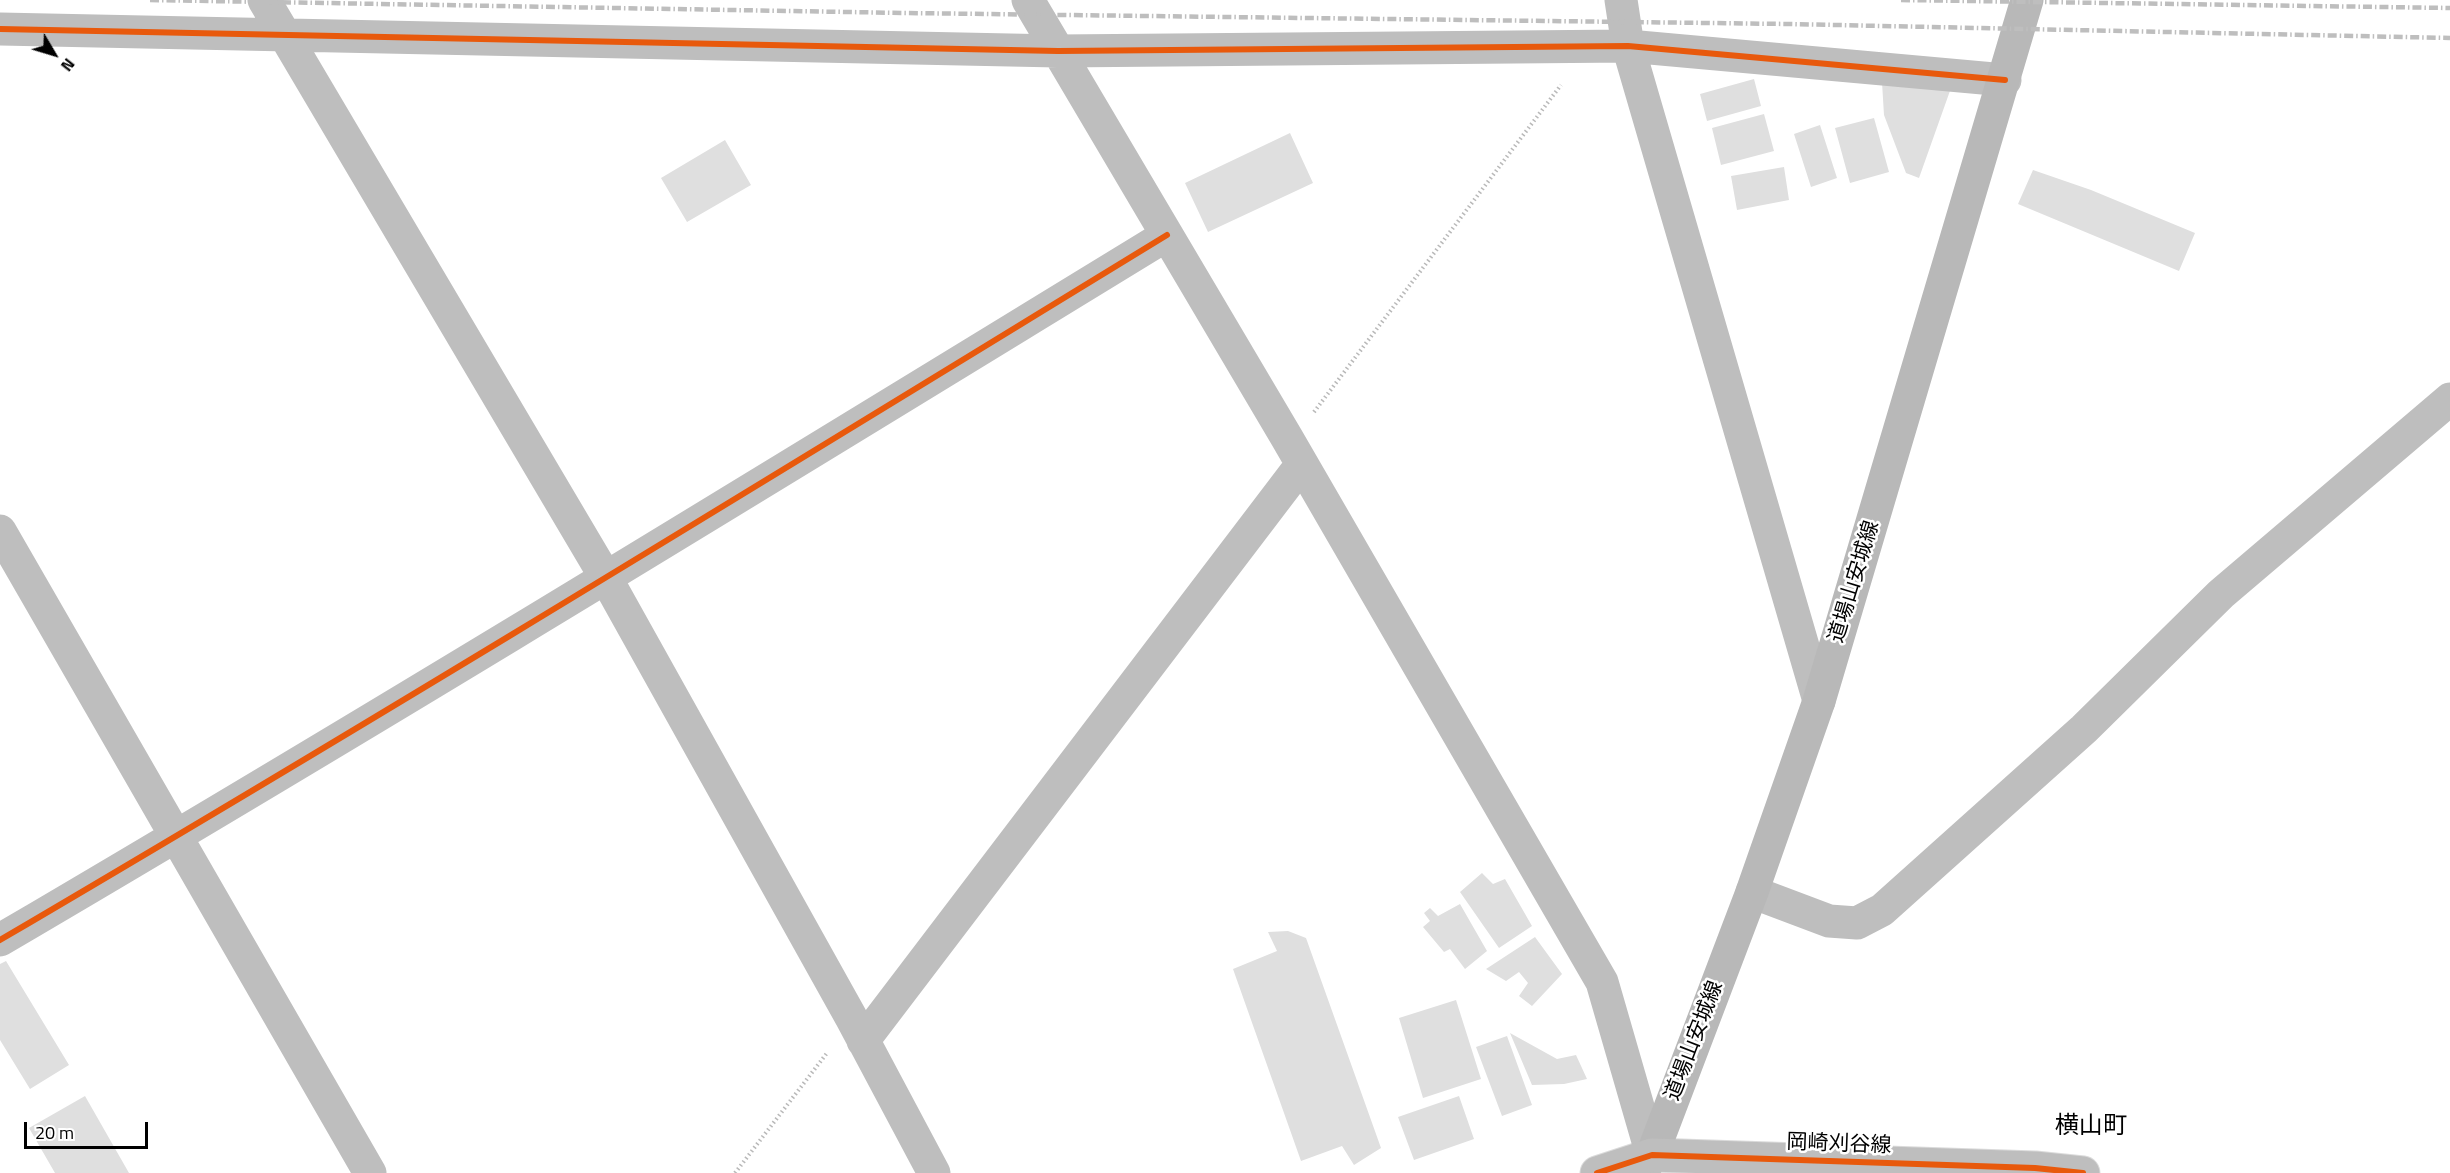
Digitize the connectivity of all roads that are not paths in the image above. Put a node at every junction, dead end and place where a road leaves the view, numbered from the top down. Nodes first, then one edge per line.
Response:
1 (264, 0) edge
2 (1028, 0) edge
3 (1621, 0) edge
4 (2027, 0) edge
5 (0, 29) edge
6 (283, 34) junction
7 (1628, 46) junction
8 (1058, 51) junction
9 (2005, 80) junction
10 (1167, 235) junction
11 (2450, 399) edge
12 (1302, 464) junction
13 (0, 531) edge
14 (606, 578) junction
15 (1819, 701) junction
16 (177, 836) junction
17 (1752, 892) junction
18 (0, 940) edge
19 (863, 1041) junction
20 (1647, 1164) edge
21 (2035, 1171) edge
22 (370, 1173) edge
23 (934, 1173) edge
24 (1597, 1173) edge
25 (2083, 1173) edge

1 - 6 street
2 - 8 street
3 - 7 street
4 - 9 main road, 道場山安城線
5 - 6 street
6 - 8 street
6 - 14 street
7 - 8 street
7 - 9 street
7 - 15 street
8 - 10 street
9 - 15 main road, 道場山安城線
10 - 12 street
10 - 14 street
11 - 17 street
12 - 19 street
12 - 20 street
13 - 16 street
14 - 16 street
14 - 19 street
15 - 17 main road, 道場山安城線
16 - 18 street
16 - 22 street
17 - 20 main road, 道場山安城線
19 - 23 street
20 - 21 street, 岡崎刈谷線
20 - 24 street, 岡崎刈谷線
21 - 25 street, 岡崎刈谷線

